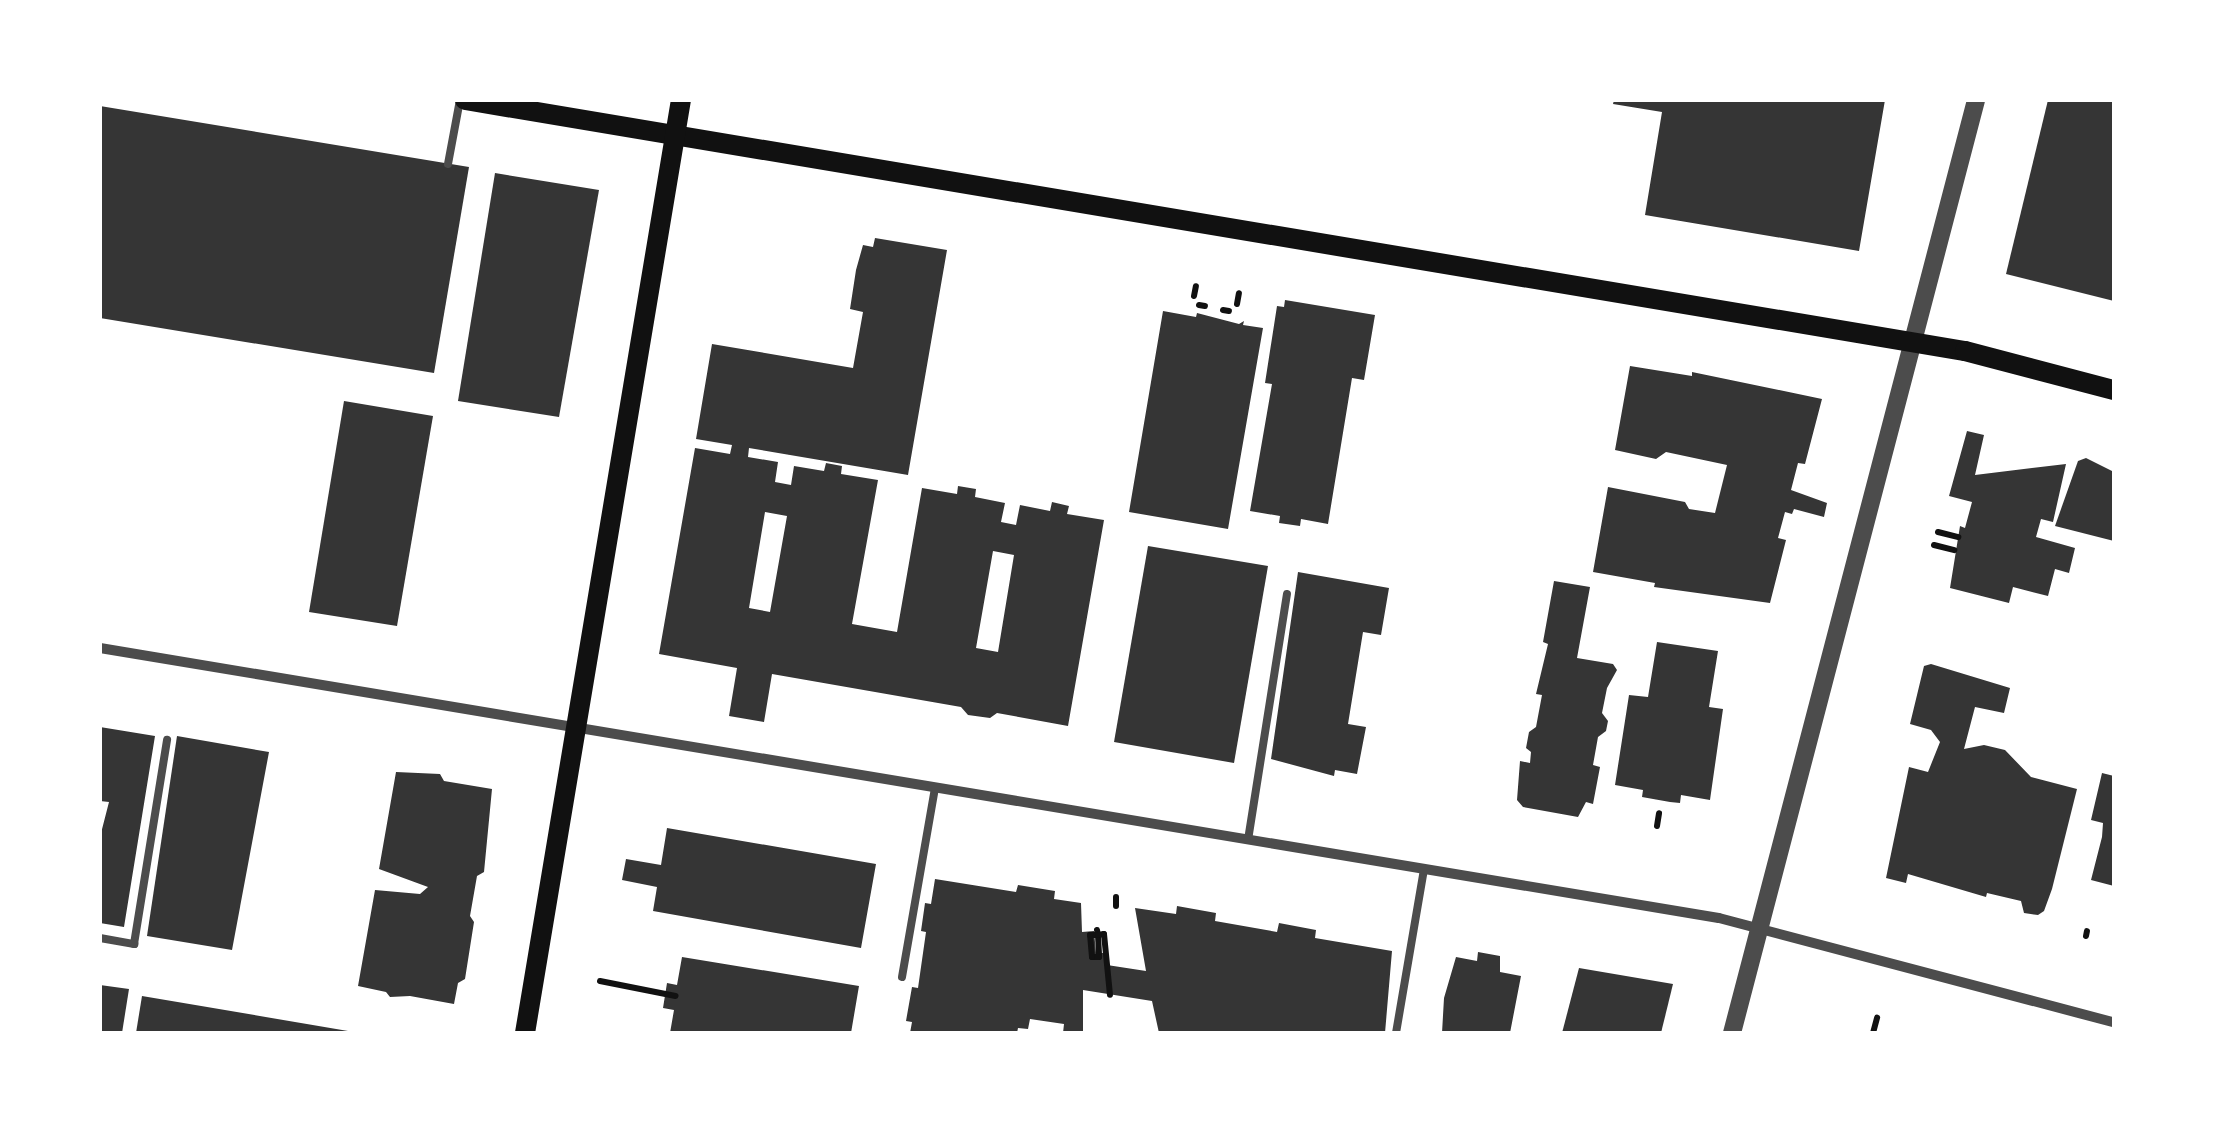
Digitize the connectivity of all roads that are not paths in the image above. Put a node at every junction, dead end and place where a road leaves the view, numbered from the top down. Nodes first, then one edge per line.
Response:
1 (462, 100) edge
2 (682, 100) edge
3 (1976, 100) edge
4 (676, 135) junction
5 (448, 164) dead end
6 (1914, 342) junction
7 (2114, 390) edge
8 (1287, 594) dead end
9 (100, 648) edge
10 (576, 728) junction
11 (167, 740) dead end
12 (935, 788) junction
13 (1248, 840) junction
14 (1424, 869) junction
15 (1760, 928) junction
16 (100, 938) edge
17 (902, 977) dead end
18 (2114, 1022) edge
19 (525, 1033) edge
20 (1396, 1033) edge
21 (1732, 1033) edge

1 - 4 main road
1 - 5 lane
2 - 4 main road
3 - 6 street
4 - 6 main road
4 - 10 main road
6 - 7 main road
6 - 15 street
8 - 13 lane
9 - 10 street
10 - 12 street
10 - 19 main road
11 - 16 lane
12 - 13 street
12 - 17 lane
13 - 14 street
14 - 15 street
14 - 20 lane
15 - 18 street
15 - 21 street

